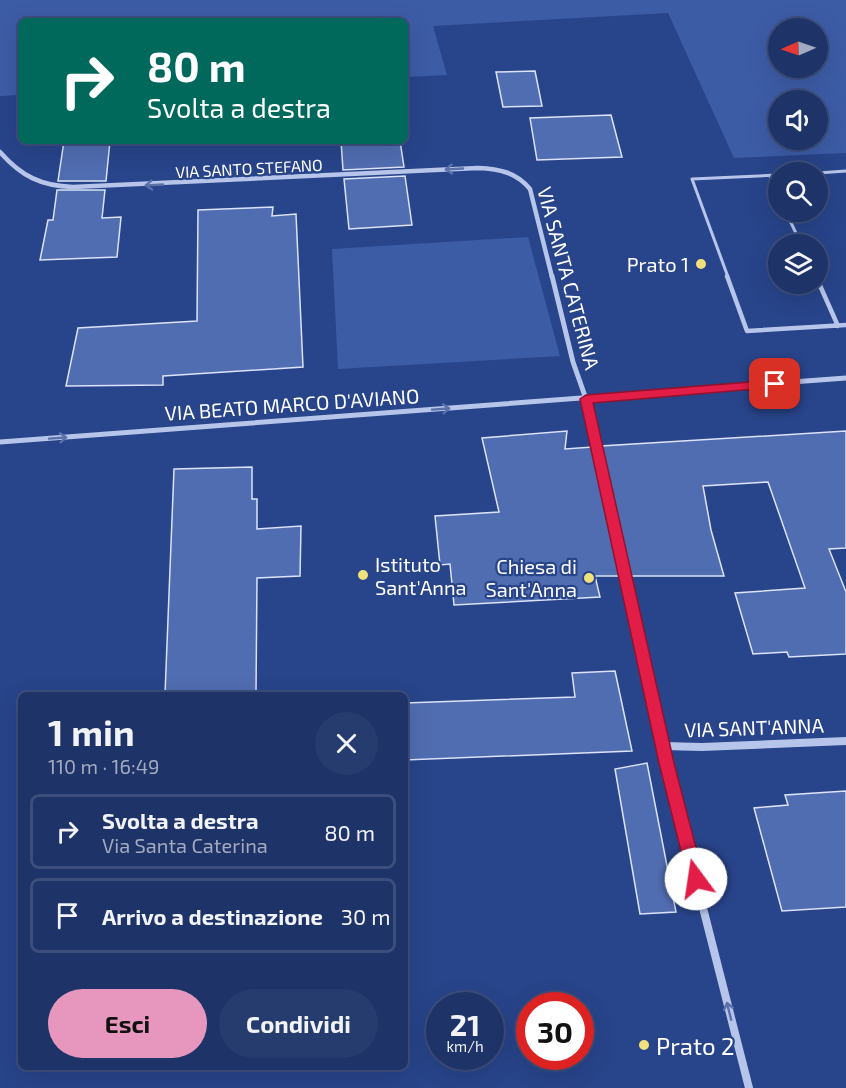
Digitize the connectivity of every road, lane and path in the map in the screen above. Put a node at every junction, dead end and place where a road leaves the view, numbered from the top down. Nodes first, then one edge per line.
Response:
1 (0, 152) edge
2 (846, 171) edge
3 (828, 172) edge
4 (511, 173) joint
5 (768, 176) edge
6 (824, 294) edge
7 (846, 325) edge
8 (838, 326) junction
9 (846, 378) edge
10 (586, 399) junction
11 (0, 442) edge
12 (846, 741) edge
13 (663, 746) junction
14 (748, 1088) edge

4 -> 1 street, VIA SANTO STEFANO
2 - 3 lane
4 - 10 street, VIA SANTA CATERINA
5 - 8 lane
6 - 8 lane
7 - 8 lane
9 - 10 street, VIA SANTA CATERINA
11 -> 10 street, VIA BEATO MARCO D'AVIANO
10 - 13 street, VIA SANTA CATERINA
12 - 13 street, VIA SANT'ANNA
14 -> 13 street, VIA SANTA CATERINA

